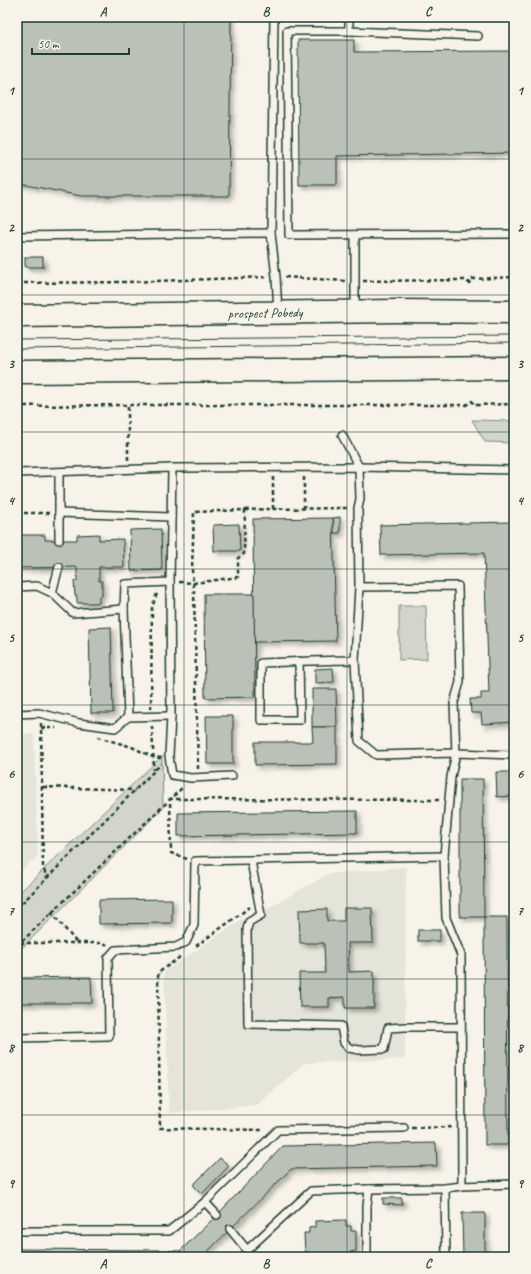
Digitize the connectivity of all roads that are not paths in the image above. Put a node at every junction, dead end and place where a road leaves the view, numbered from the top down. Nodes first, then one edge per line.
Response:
1 (274, 17) edge
2 (349, 17) edge
3 (349, 31) junction
4 (478, 36) dead end
5 (271, 233) junction
6 (514, 234) edge
7 (355, 235) junction
8 (17, 236) edge
9 (355, 312) junction
10 (514, 312) edge
11 (278, 313) junction
12 (17, 316) edge
13 (514, 368) edge
14 (17, 372) edge
15 (342, 435) dead end
16 (359, 466) junction
17 (172, 468) junction
18 (514, 470) edge
19 (59, 473) junction
20 (17, 474) edge
21 (59, 513) junction
22 (171, 517) junction
23 (59, 540) dead end
24 (59, 567) dead end
25 (170, 582) junction
26 (17, 587) edge
27 (359, 587) junction
28 (52, 593) junction
29 (124, 609) junction
30 (356, 660) junction
31 (299, 661) junction
32 (17, 714) edge
33 (171, 716) junction
34 (128, 717) junction
35 (456, 753) junction
36 (514, 755) edge
37 (232, 776) dead end
38 (444, 856) junction
39 (251, 861) junction
40 (461, 1027) junction
41 (17, 1038) edge
42 (404, 1128) road end
43 (514, 1184) edge
44 (462, 1186) junction
45 (446, 1188) junction
46 (369, 1189) junction
47 (205, 1202) junction
48 (218, 1215) dead end
49 (230, 1229) dead end
50 (17, 1231) edge
51 (367, 1257) edge
52 (446, 1257) edge

1 - 5 lane
2 - 3 lane
3 - 4 lane
3 - 7 lane
5 - 8 lane
5 - 11 lane
6 - 7 lane
7 - 9 lane
9 - 10 main road, prospect Pobedy
9 - 11 main road, prospect Pobedy
11 - 12 main road, prospect Pobedy
13 - 14 main road
15 - 16 lane
16 - 17 lane
16 - 18 lane
16 - 27 lane
17 - 19 lane
17 - 22 lane
19 - 20 lane
19 - 21 lane
21 - 22 lane
21 - 23 lane
22 - 25 lane
24 - 28 lane
25 - 29 lane
25 - 33 lane
26 - 28 lane
27 - 30 lane
27 - 35 lane
28 - 29 lane
29 - 34 lane
30 - 31 lane
30 - 35 lane
31 - 31 lane
32 - 34 lane
33 - 34 lane
33 - 37 lane
35 - 36 lane
35 - 38 lane
38 - 39 lane
38 - 40 lane
39 - 40 lane
39 - 41 lane
40 - 44 lane
42 - 47 lane
43 - 44 lane
44 - 45 lane
45 - 46 lane
45 - 52 lane
46 - 49 lane
46 - 51 lane
47 - 48 lane
47 - 50 lane

